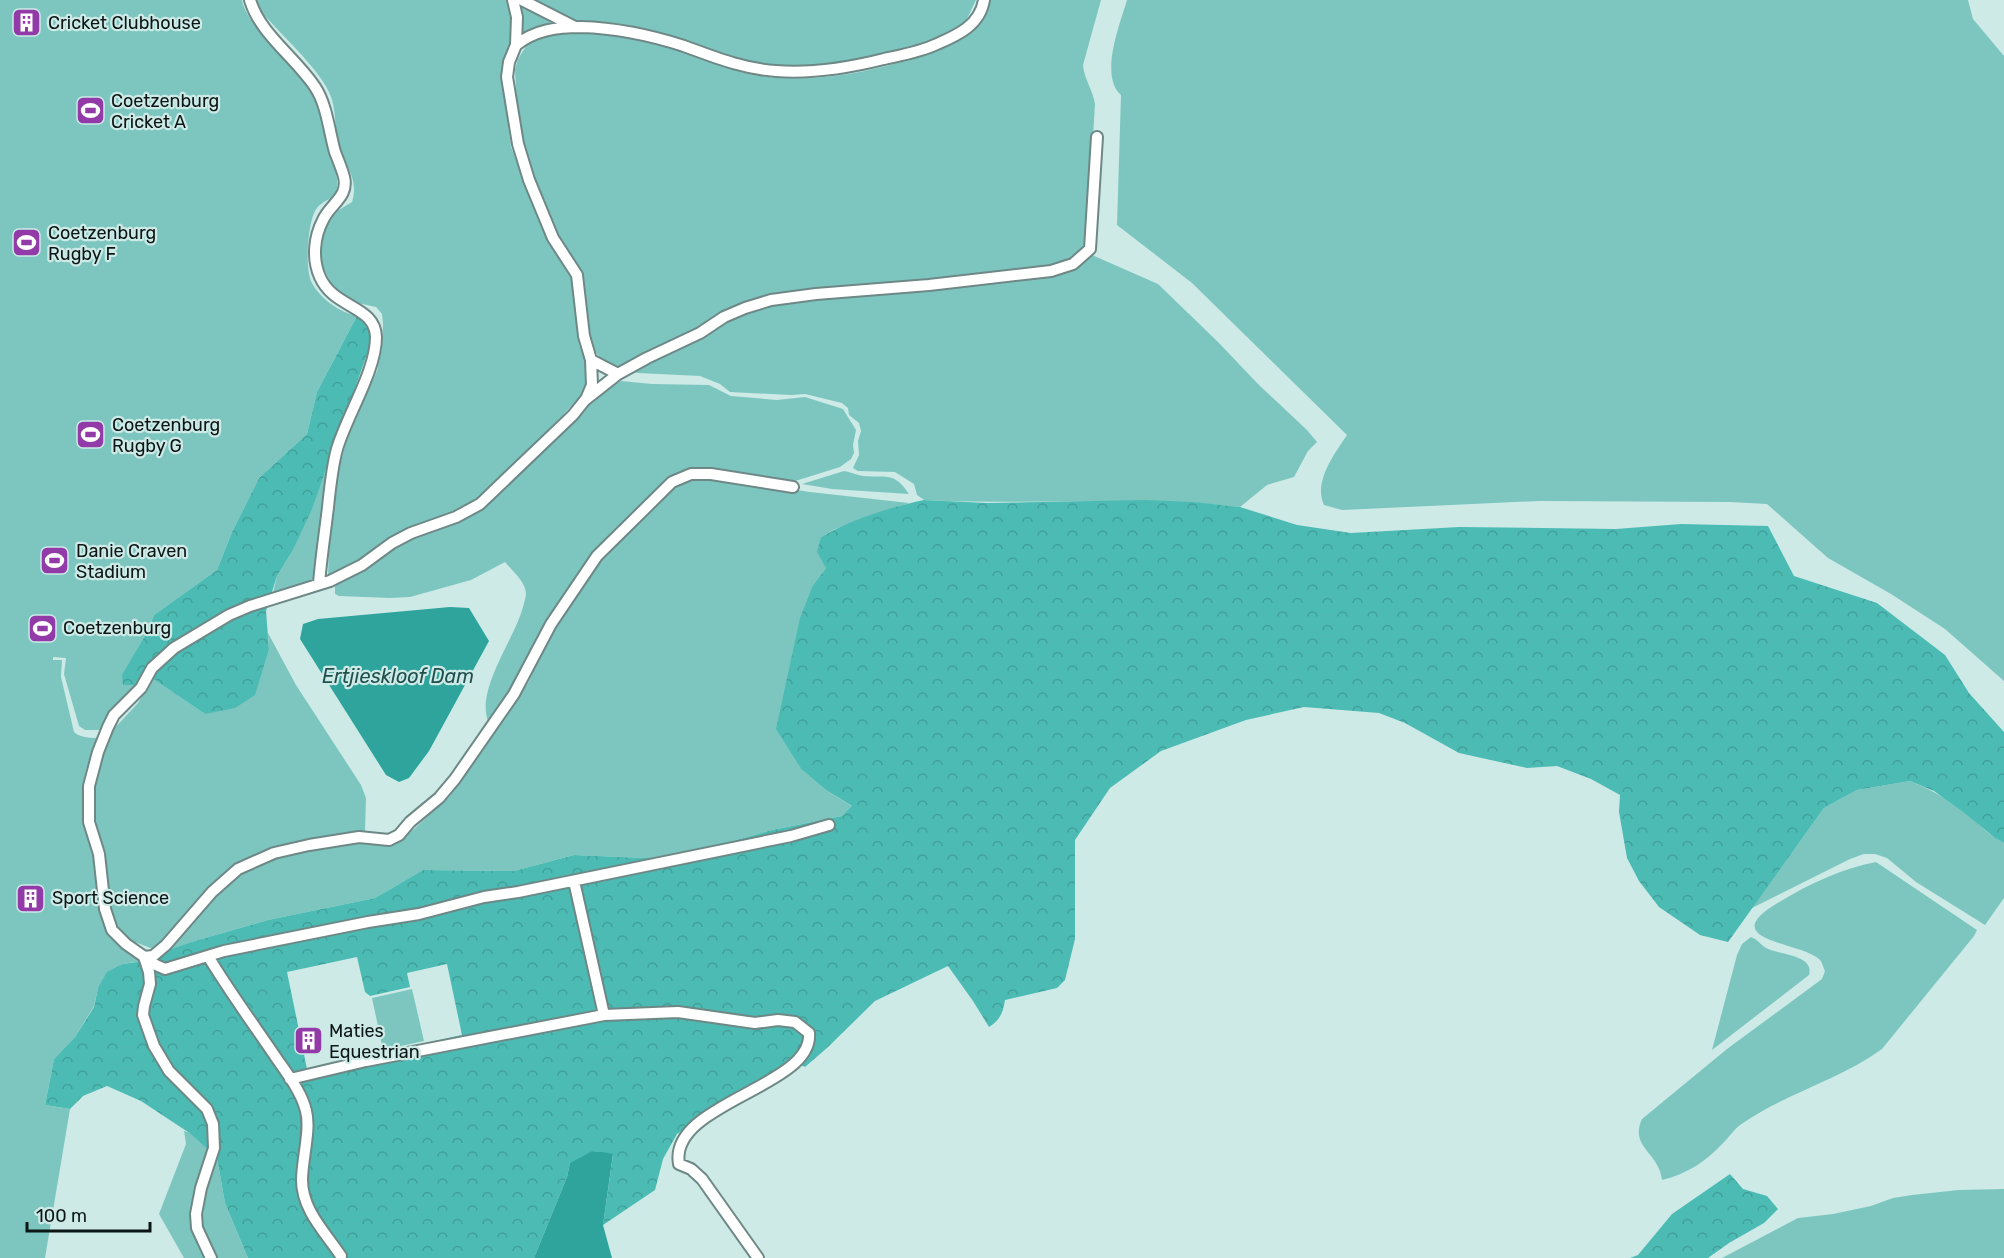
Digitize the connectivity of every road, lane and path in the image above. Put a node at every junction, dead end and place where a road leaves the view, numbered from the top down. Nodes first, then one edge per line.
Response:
1 (250, 0) edge
2 (513, 0) edge
3 (522, 0) edge
4 (984, 0) edge
5 (575, 27) junction
6 (516, 45) junction
7 (1097, 137) dead end
8 (591, 360) junction
9 (618, 374) junction
10 (585, 400) junction
11 (793, 487) dead end
12 (319, 584) junction
13 (829, 825) dead end
14 (574, 880) junction
15 (208, 956) junction
16 (144, 957) junction
17 (604, 1015) junction
18 (290, 1079) junction
19 (340, 1256) dead end
20 (211, 1258) edge
21 (758, 1258) edge

1 - 12 street
2 - 6 street
3 - 5 street
4 - 5 street
5 - 6 street
6 - 8 street
7 - 9 street
8 - 9 street
8 - 10 street
9 - 10 street
10 - 12 street
11 - 16 street
12 - 16 street
13 - 14 street
14 - 15 street
14 - 17 street
15 - 16 street
15 - 18 street
16 - 20 street
17 - 18 street
17 - 21 street
18 - 19 street

